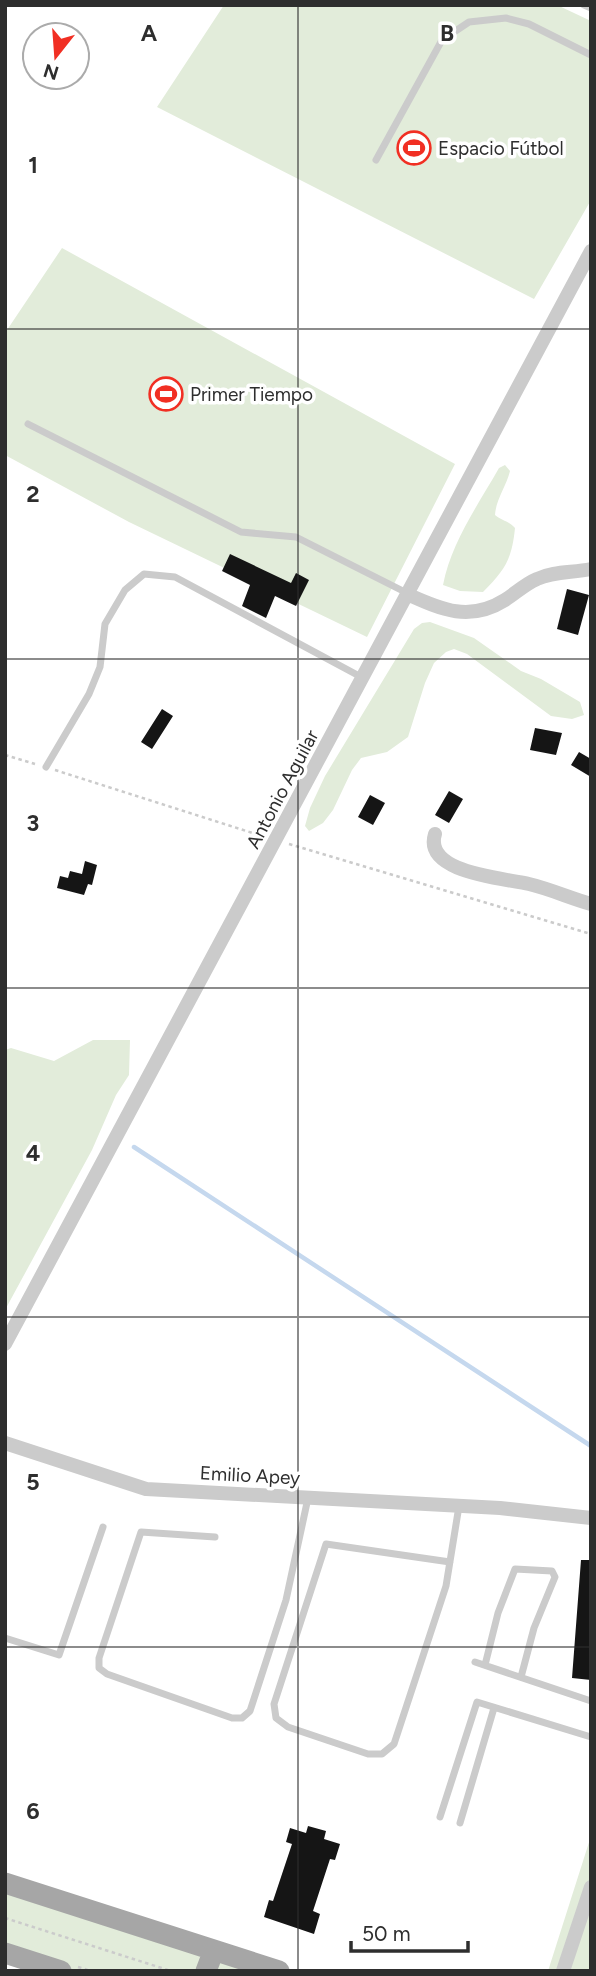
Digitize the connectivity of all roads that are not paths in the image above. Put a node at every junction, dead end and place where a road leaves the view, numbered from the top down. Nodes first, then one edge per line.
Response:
1 (584, 5) edge
2 (591, 8) edge
3 (591, 55) edge
4 (376, 160) dead end
5 (591, 251) edge
6 (28, 424) dead end
7 (591, 569) edge
8 (407, 594) junction
9 (363, 678) junction
10 (46, 768) road end
11 (435, 834) dead end
12 (591, 904) edge
13 (5, 1344) edge
14 (5, 1443) edge
15 (308, 1497) junction
16 (459, 1506) junction
17 (591, 1517) edge
18 (103, 1527) dead end
19 (215, 1536) dead end
20 (450, 1562) junction
21 (5, 1638) edge
22 (475, 1662) dead end
23 (485, 1665) junction
24 (521, 1677) junction
25 (591, 1700) edge
26 (494, 1708) junction
27 (591, 1737) edge
28 (440, 1817) dead end
29 (460, 1823) dead end
30 (5, 1883) edge
31 (591, 1887) edge
32 (214, 1950) junction
33 (5, 1953) edge
34 (61, 1971) edge
35 (206, 1971) edge
36 (279, 1971) edge
37 (563, 1971) edge

1 - 2 lane
3 - 4 lane
5 - 8 street, Antonio Aguilar
6 - 8 lane
7 - 8 street
8 - 9 street, Antonio Aguilar
9 - 10 lane
9 - 13 street, Antonio Aguilar
11 - 12 street
14 - 15 street, Emilio Apey
15 - 16 street, Emilio Apey
15 - 19 lane
16 - 17 street, Emilio Apey
16 - 20 lane
18 - 21 lane
20 - 20 lane
22 - 23 lane
23 - 24 lane
23 - 24 lane
24 - 25 lane
26 - 27 lane
26 - 28 lane
26 - 29 lane
30 - 32 main road
31 - 37 street
32 - 35 main road
32 - 36 main road
33 - 34 main road

